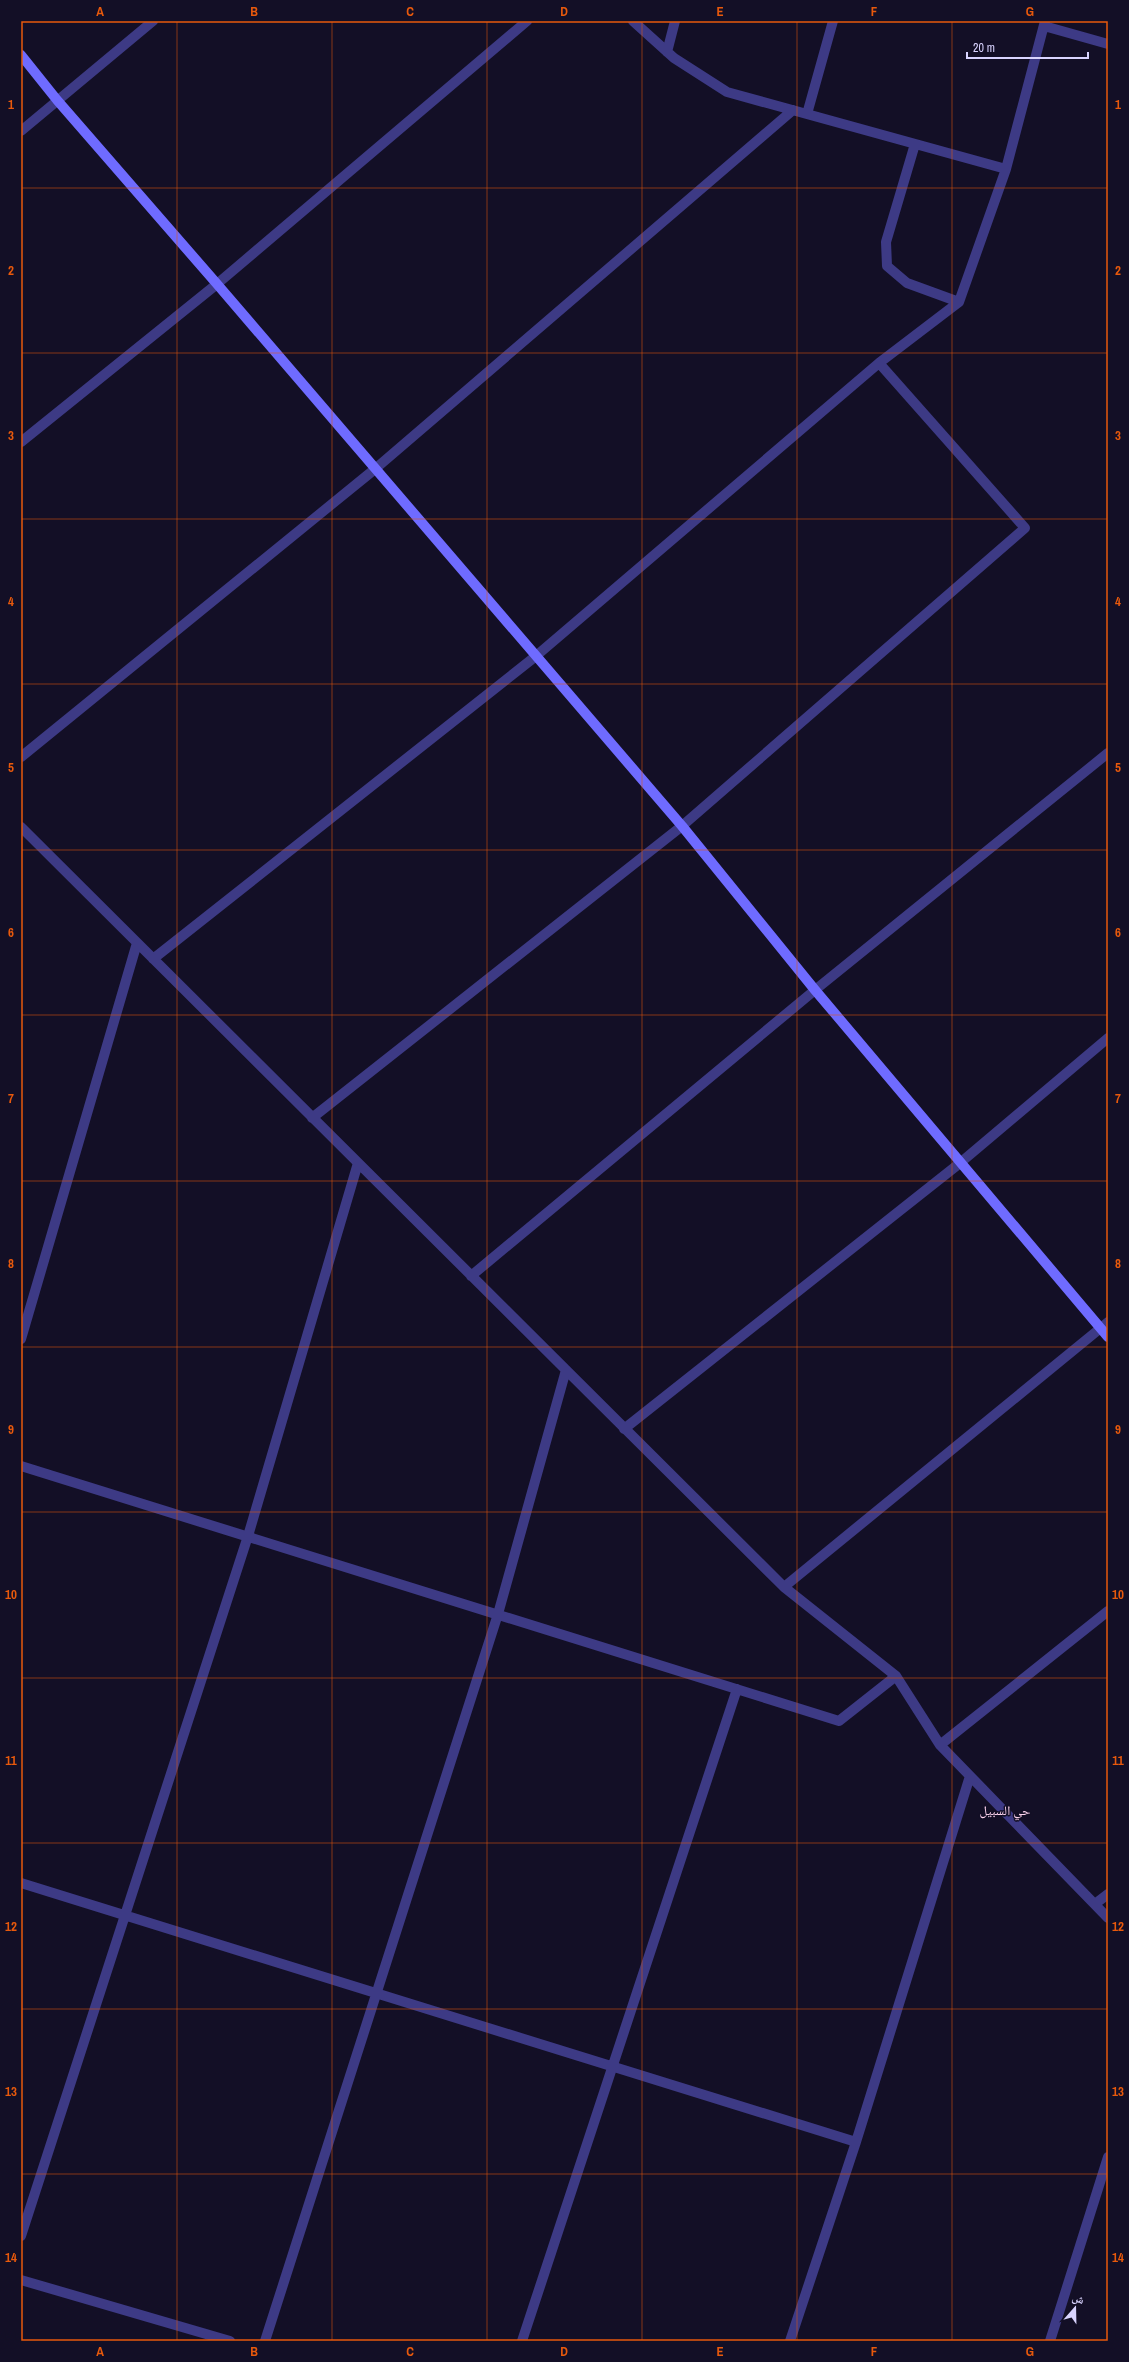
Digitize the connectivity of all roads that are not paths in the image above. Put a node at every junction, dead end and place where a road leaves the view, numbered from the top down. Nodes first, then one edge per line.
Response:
1 (153, 21) edge
2 (527, 21) edge
3 (634, 21) edge
4 (675, 21) edge
5 (833, 21) edge
6 (1044, 23) edge
7 (1108, 44) edge
8 (667, 52) junction
9 (21, 55) edge
10 (57, 100) junction
11 (793, 110) junction
12 (808, 114) junction
13 (21, 131) edge
14 (916, 144) junction
15 (1006, 169) junction
16 (217, 284) junction
17 (959, 302) junction
18 (879, 363) junction
19 (21, 442) edge
20 (375, 469) junction
21 (536, 656) junction
22 (1108, 753) edge
23 (21, 757) edge
24 (682, 826) junction
25 (21, 828) edge
26 (137, 943) junction
27 (153, 959) junction
28 (815, 990) junction
29 (1108, 1038) edge
30 (312, 1118) junction
31 (358, 1163) junction
32 (960, 1163) junction
33 (471, 1276) junction
34 (1104, 1325) edge
35 (1108, 1337) edge
36 (21, 1339) edge
37 (566, 1370) junction
38 (624, 1429) junction
39 (21, 1466) edge
40 (248, 1536) junction
41 (784, 1587) junction
42 (1108, 1611) edge
43 (498, 1614) junction
44 (896, 1676) junction
45 (737, 1689) junction
46 (940, 1745) junction
47 (970, 1776) junction
48 (21, 1883) edge
49 (1108, 1894) edge
50 (1095, 1904) junction
51 (126, 1915) junction
52 (1108, 1918) edge
53 (376, 1993) junction
54 (613, 2066) junction
55 (856, 2142) junction
56 (1108, 2157) edge
57 (21, 2236) edge
58 (21, 2280) edge
59 (230, 2341) edge
60 (264, 2341) edge
61 (522, 2341) edge
62 (790, 2341) edge
63 (1050, 2341) edge

1 - 10 street
2 - 16 street
3 - 8 street
4 - 8 street
5 - 12 street
6 - 7 street
6 - 15 street
8 - 11 street
9 - 10 main road
10 - 13 street
10 - 16 main road
11 - 12 street
11 - 20 street
12 - 14 street
14 - 15 street
14 - 17 street
15 - 17 street
16 - 19 street
16 - 20 main road
17 - 18 street
18 - 21 street
18 - 24 street
20 - 21 main road
20 - 23 street
21 - 24 main road
21 - 27 street
22 - 28 street
24 - 28 main road
24 - 30 street
25 - 26 street
26 - 27 street
26 - 36 street
27 - 30 street
28 - 32 main road
28 - 33 street
29 - 32 street
30 - 31 street
31 - 33 street
31 - 40 street
32 - 34 main road
32 - 38 street
33 - 37 street
34 - 35 main road
34 - 41 street
37 - 38 street
37 - 43 street
38 - 41 street
39 - 40 street
40 - 43 street
40 - 51 street
41 - 44 street
42 - 46 street
43 - 45 street
43 - 53 street
44 - 45 street
44 - 46 street
45 - 54 street
46 - 47 street
47 - 50 street
47 - 55 street
48 - 51 street
49 - 50 street
50 - 52 street
51 - 53 street
51 - 57 street
53 - 54 street
53 - 60 street
54 - 55 street
54 - 61 street
55 - 62 street
56 - 63 street
58 - 59 street

